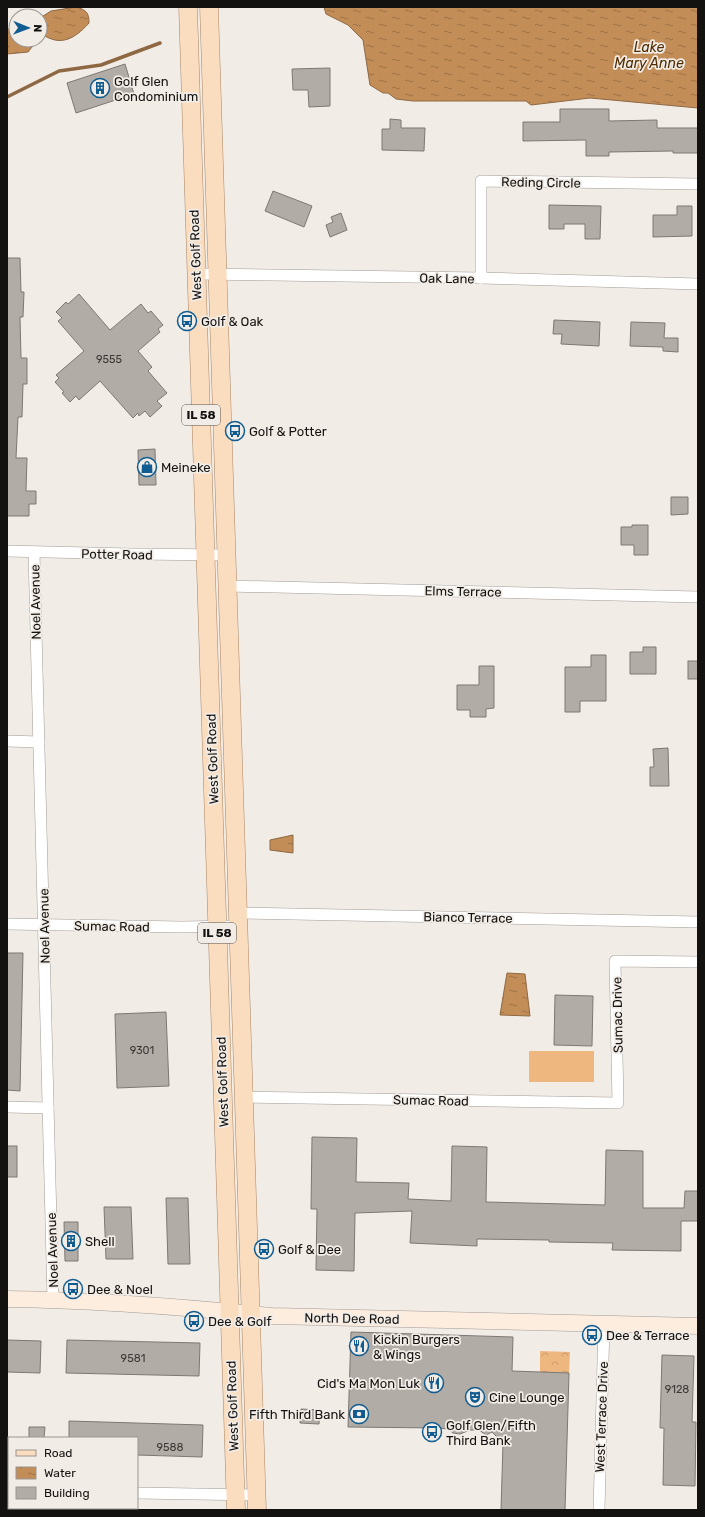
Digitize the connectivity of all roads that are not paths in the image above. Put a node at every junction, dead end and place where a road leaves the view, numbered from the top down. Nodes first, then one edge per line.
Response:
1 (188, 7) edge
2 (209, 7) edge
3 (698, 184) edge
4 (196, 274) junction
5 (218, 274) junction
6 (481, 278) junction
7 (698, 284) edge
8 (7, 551) edge
9 (34, 552) junction
10 (205, 555) junction
11 (226, 555) junction
12 (228, 586) junction
13 (698, 597) edge
14 (7, 741) edge
15 (39, 742) junction
16 (238, 919) junction
17 (698, 922) edge
18 (7, 924) edge
19 (44, 924) junction
20 (217, 926) junction
21 (698, 962) edge
22 (244, 1097) junction
23 (618, 1103) joint
24 (7, 1107) edge
25 (48, 1108) junction
26 (7, 1299) edge
27 (54, 1300) junction
28 (230, 1312) junction
29 (251, 1314) junction
30 (604, 1324) junction
31 (698, 1326) edge
32 (138, 1493) edge
33 (236, 1502) edge
34 (257, 1502) edge
35 (599, 1510) edge

1 - 4 main road, West Golf Road / IL 58
2 - 5 main road, West Golf Road / IL 58
3 - 6 street, Reding Circle
4 - 5 street, Oak Lane
4 - 10 main road, West Golf Road / IL 58
5 - 6 street, Oak Lane
5 - 11 main road, West Golf Road / IL 58
6 - 7 street, Oak Lane
8 - 9 street, Potter Road
9 - 10 street, Potter Road
9 - 15 street, Noel Avenue
10 - 11 street, Potter Road
10 - 20 main road, West Golf Road / IL 58
11 - 12 main road, West Golf Road / IL 58
12 - 13 street, Elms Terrace
12 - 16 main road, West Golf Road / IL 58
14 - 15 street
15 - 19 street, Noel Avenue
16 - 17 street, Bianco Terrace
16 - 20 street, Bianco Terrace
16 - 22 main road, West Golf Road / IL 58
18 - 19 street, Sumac Road
19 - 20 street, Sumac Road
19 - 25 street, Noel Avenue
20 - 28 main road, West Golf Road / IL 58
21 - 23 street, Sumac Drive
22 - 23 street, Sumac Road
22 - 29 main road, West Golf Road / IL 58
24 - 25 street
25 - 27 street, Noel Avenue
26 - 27 street, North Dee Road
27 - 28 street, North Dee Road
28 - 29 street, North Dee Road
28 - 33 main road, West Golf Road / IL 58
29 - 30 street, North Dee Road
29 - 34 main road, West Golf Road / IL 58
30 - 31 street, North Dee Road
30 - 35 street, West Terrace Drive
32 - 33 street
33 - 34 street

